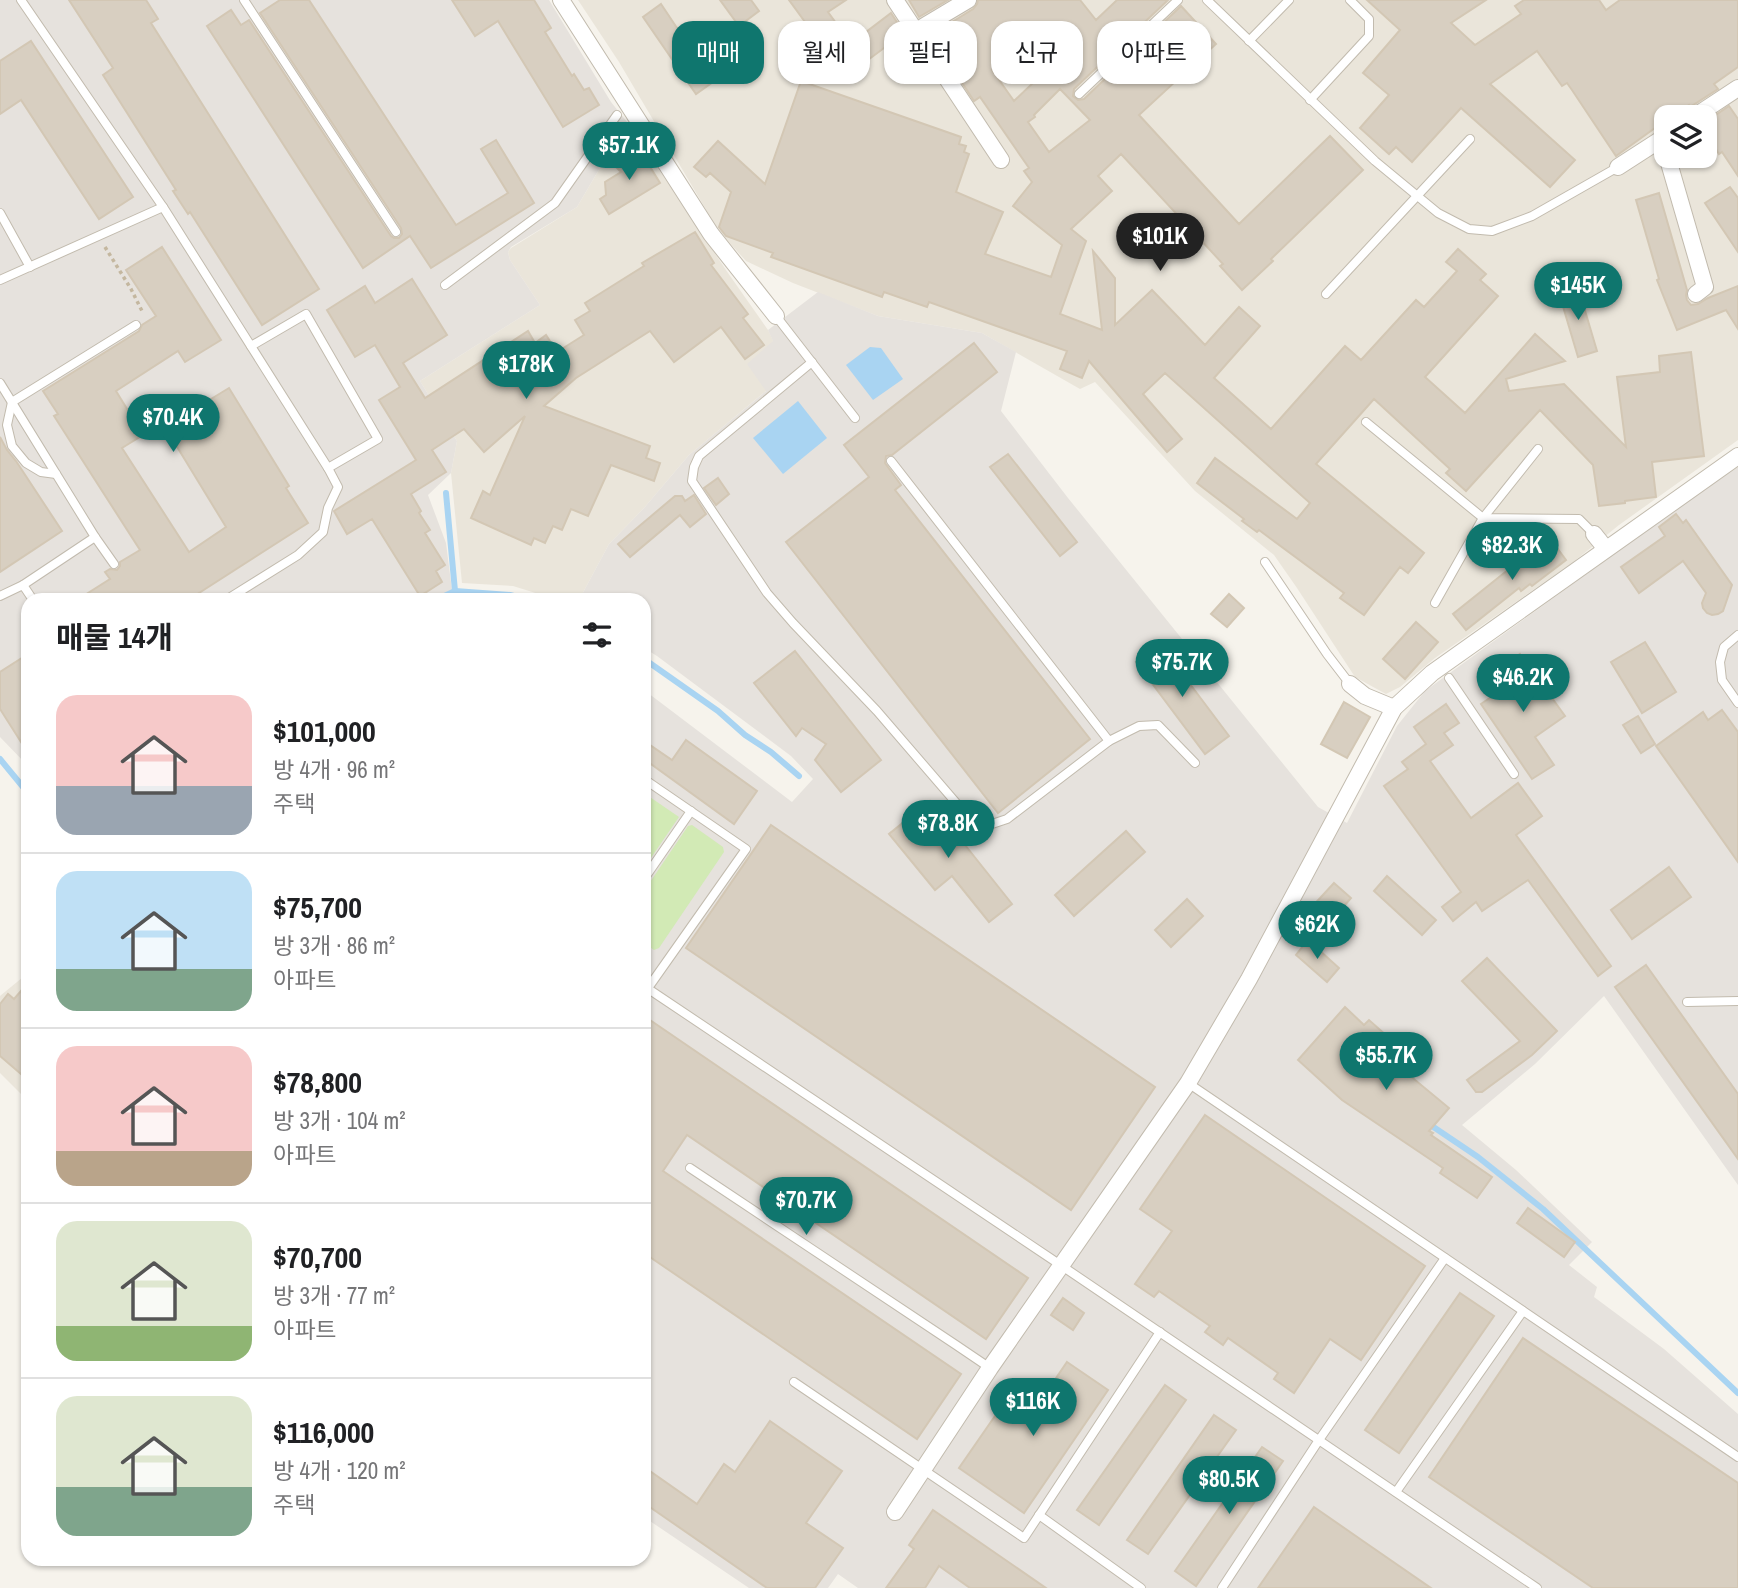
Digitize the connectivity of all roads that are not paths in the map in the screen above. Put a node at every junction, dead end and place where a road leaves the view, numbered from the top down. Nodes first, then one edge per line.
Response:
1 (21, 0) edge
2 (561, 0) edge
3 (895, 0) edge
4 (968, 0) edge
5 (1178, 0) edge
6 (1206, 0) edge
7 (1289, 0) edge
8 (1350, 0) edge
9 (247, 1) edge
10 (909, 21) edge
11 (933, 21) edge
12 (1249, 41) junction
13 (951, 84) edge
14 (1738, 88) edge
15 (1079, 94) dead end
16 (1310, 100) junction
17 (1712, 105) edge
18 (622, 109) junction
19 (1470, 139) dead end
20 (1654, 151) edge
21 (1001, 160) dead end
22 (1618, 167) joint
23 (1671, 168) edge
24 (1417, 196) junction
25 (163, 207) junction
26 (0, 213) edge
27 (396, 232) dead end
28 (30, 267) junction
29 (0, 281) edge
30 (445, 285) dead end
31 (1326, 294) dead end
32 (1696, 294) dead end
33 (776, 316) joint
34 (136, 325) road end
35 (251, 346) junction
36 (812, 362) junction
37 (0, 383) edge
38 (12, 402) junction
39 (855, 418) dead end
40 (1366, 422) dead end
41 (1538, 449) dead end
42 (1738, 457) edge
43 (891, 461) dead end
44 (328, 468) junction
45 (56, 474) junction
46 (1483, 518) junction
47 (1594, 534) joint
48 (95, 537) junction
49 (1606, 549) junction
50 (1265, 562) dead end
51 (114, 564) dead end
52 (23, 585) junction
53 (28, 593) edge
54 (237, 593) edge
55 (0, 596) edge
56 (1435, 603) dead end
57 (1738, 635) edge
58 (1445, 672) junction
59 (1350, 684) joint
60 (1738, 703) edge
61 (1394, 708) junction
62 (1109, 741) junction
63 (1195, 763) dead end
64 (1514, 775) dead end
65 (651, 784) edge
66 (691, 811) junction
67 (651, 869) edge
68 (651, 980) edge
69 (651, 990) edge
70 (1738, 1001) edge
71 (1687, 1002) dead end
72 (1188, 1083) junction
73 (690, 1168) dead end
74 (1445, 1258) junction
75 (1062, 1266) junction
76 (1523, 1311) junction
77 (1160, 1332) junction
78 (990, 1368) junction
79 (794, 1382) dead end
80 (1319, 1440) junction
81 (1738, 1457) edge
82 (923, 1470) junction
83 (1396, 1492) junction
84 (895, 1512) dead end
85 (1040, 1515) junction
86 (1141, 1588) edge
87 (1222, 1588) edge
88 (1537, 1588) edge

1 - 25 lane
2 - 18 street
3 - 10 street
4 - 11 street
5 - 15 lane
6 - 12 lane
7 - 12 lane
8 - 16 lane
9 - 27 lane
12 - 16 lane
13 - 21 street
14 - 17 street
16 - 24 lane
18 - 30 lane
18 - 33 street
19 - 24 lane
20 - 22 street
22 - 24 lane
23 - 32 street
24 - 31 lane
25 - 28 lane
25 - 35 lane
26 - 28 lane
28 - 29 lane
33 - 36 lane
34 - 38 lane
35 - 44 lane
35 - 44 lane
36 - 39 lane
36 - 62 lane
37 - 38 lane
38 - 45 lane
38 - 45 lane
40 - 46 lane
41 - 46 lane
42 - 49 street
43 - 62 lane
44 - 54 lane
45 - 48 lane
46 - 47 lane
46 - 56 lane
47 - 49 street
48 - 51 lane
48 - 52 lane
49 - 58 street
50 - 59 lane
52 - 53 lane
52 - 55 lane
57 - 60 lane
58 - 61 street
58 - 64 lane
59 - 61 street
61 - 72 street
62 - 63 lane
65 - 66 lane
66 - 67 lane
66 - 68 lane
69 - 75 lane
70 - 71 lane
72 - 74 lane
72 - 75 street
73 - 78 lane
74 - 76 lane
74 - 80 lane
75 - 77 lane
75 - 78 street
76 - 81 lane
76 - 83 lane
77 - 80 lane
77 - 85 lane
78 - 82 street
79 - 82 lane
80 - 83 lane
80 - 87 lane
82 - 84 street
82 - 85 lane
83 - 88 lane
85 - 86 lane

